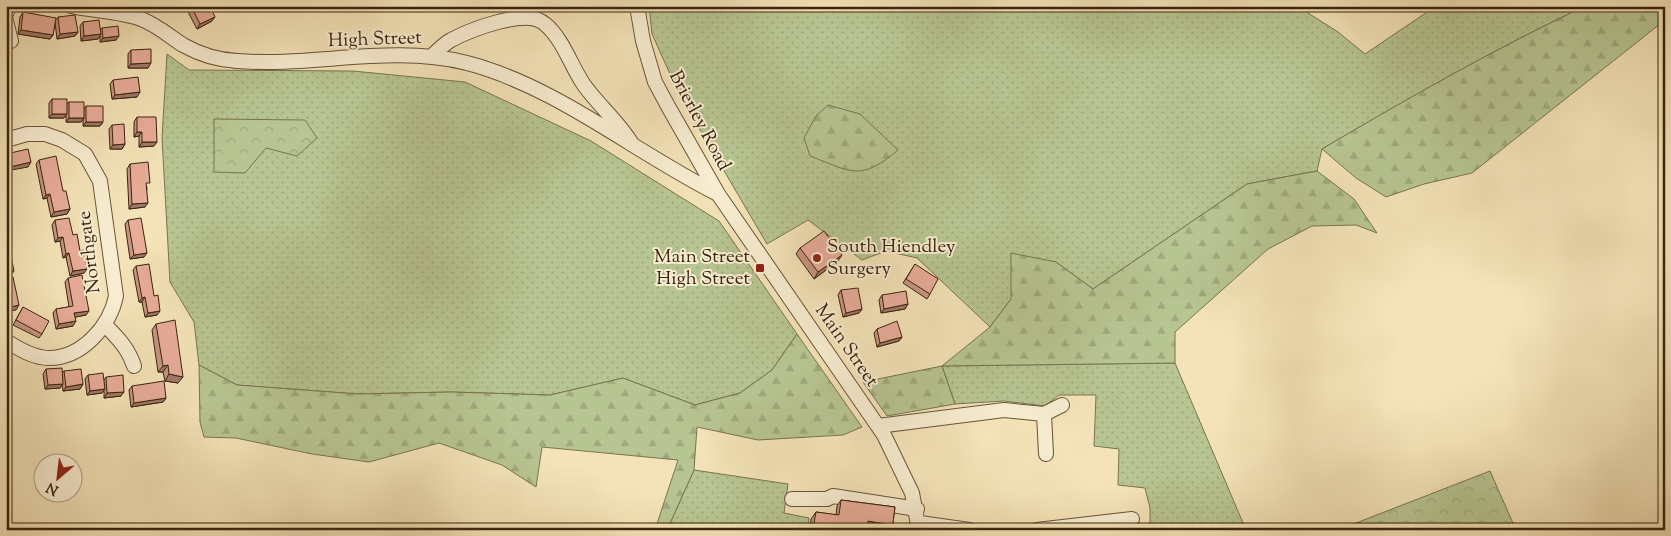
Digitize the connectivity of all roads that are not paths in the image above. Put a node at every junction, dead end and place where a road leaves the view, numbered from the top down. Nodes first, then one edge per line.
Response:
1 (10, 6) edge
2 (70, 6) edge
3 (637, 6) edge
4 (6, 14) edge
5 (6, 22) edge
6 (11, 41) dead end
7 (431, 57) junction
8 (6, 140) edge
9 (634, 147) junction
10 (718, 194) junction
11 (105, 325) junction
12 (6, 341) edge
13 (134, 366) dead end
14 (1062, 405) dead end
15 (1044, 414) junction
16 (878, 426) junction
17 (1046, 454) dead end
18 (792, 498) dead end
19 (917, 509) junction
20 (1132, 519) dead end
21 (919, 527) edge
22 (969, 530) edge
23 (1037, 530) edge

1 - 4 street
2 - 7 street, High Street
3 - 10 street, Brierley Road
5 - 6 street
7 - 9 street, High Street
7 - 9 street
8 - 11 street, Northgate
9 - 10 street, High Street
10 - 16 street, Main Street
11 - 12 street, Northgate
11 - 13 street
14 - 15 street
15 - 16 street
15 - 17 street
16 - 19 street, Main Street
18 - 19 street
19 - 21 street, Main Street
20 - 23 street
21 - 22 street

